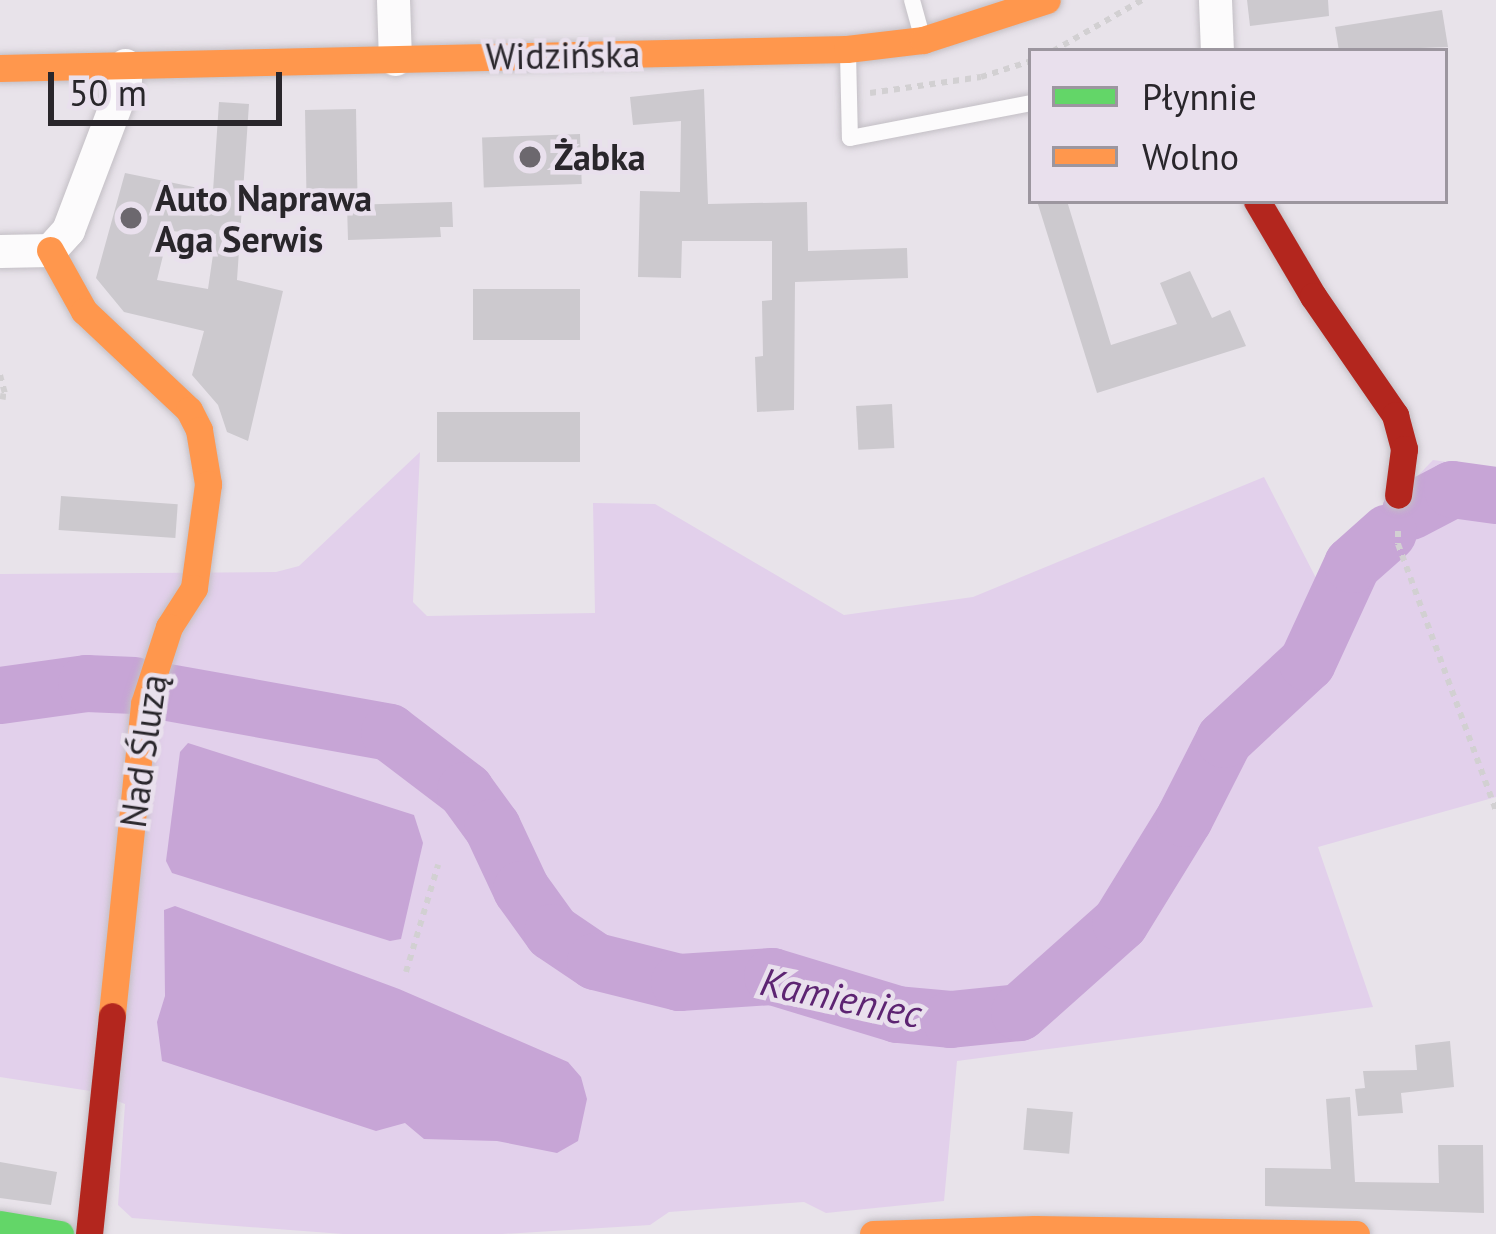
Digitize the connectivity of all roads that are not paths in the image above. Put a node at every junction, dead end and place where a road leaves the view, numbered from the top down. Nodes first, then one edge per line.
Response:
1 (393, 0) edge
2 (912, 0) edge
3 (1047, 0) edge
4 (1215, 0) edge
5 (923, 40) junction
6 (1217, 48) edge
7 (848, 49) junction
8 (395, 58) junction
9 (124, 65) junction
10 (0, 68) edge
11 (1028, 104) edge
12 (1259, 204) edge
13 (50, 250) junction
14 (0, 251) edge
15 (1398, 495) road end
16 (0, 1224) edge
17 (60, 1234) edge
18 (89, 1234) edge
19 (873, 1234) edge
20 (1357, 1234) edge

1 - 8 street
2 - 5 lane
3 - 5 street, Widzińska
4 - 6 street
5 - 7 street, Widzińska
7 - 8 street, Widzińska
7 - 11 lane
8 - 9 street, Widzińska
9 - 10 street, Widzińska
9 - 13 street
12 - 15 street
13 - 14 street
13 - 18 street, Nad Śluzą
16 - 17 street
19 - 20 street

